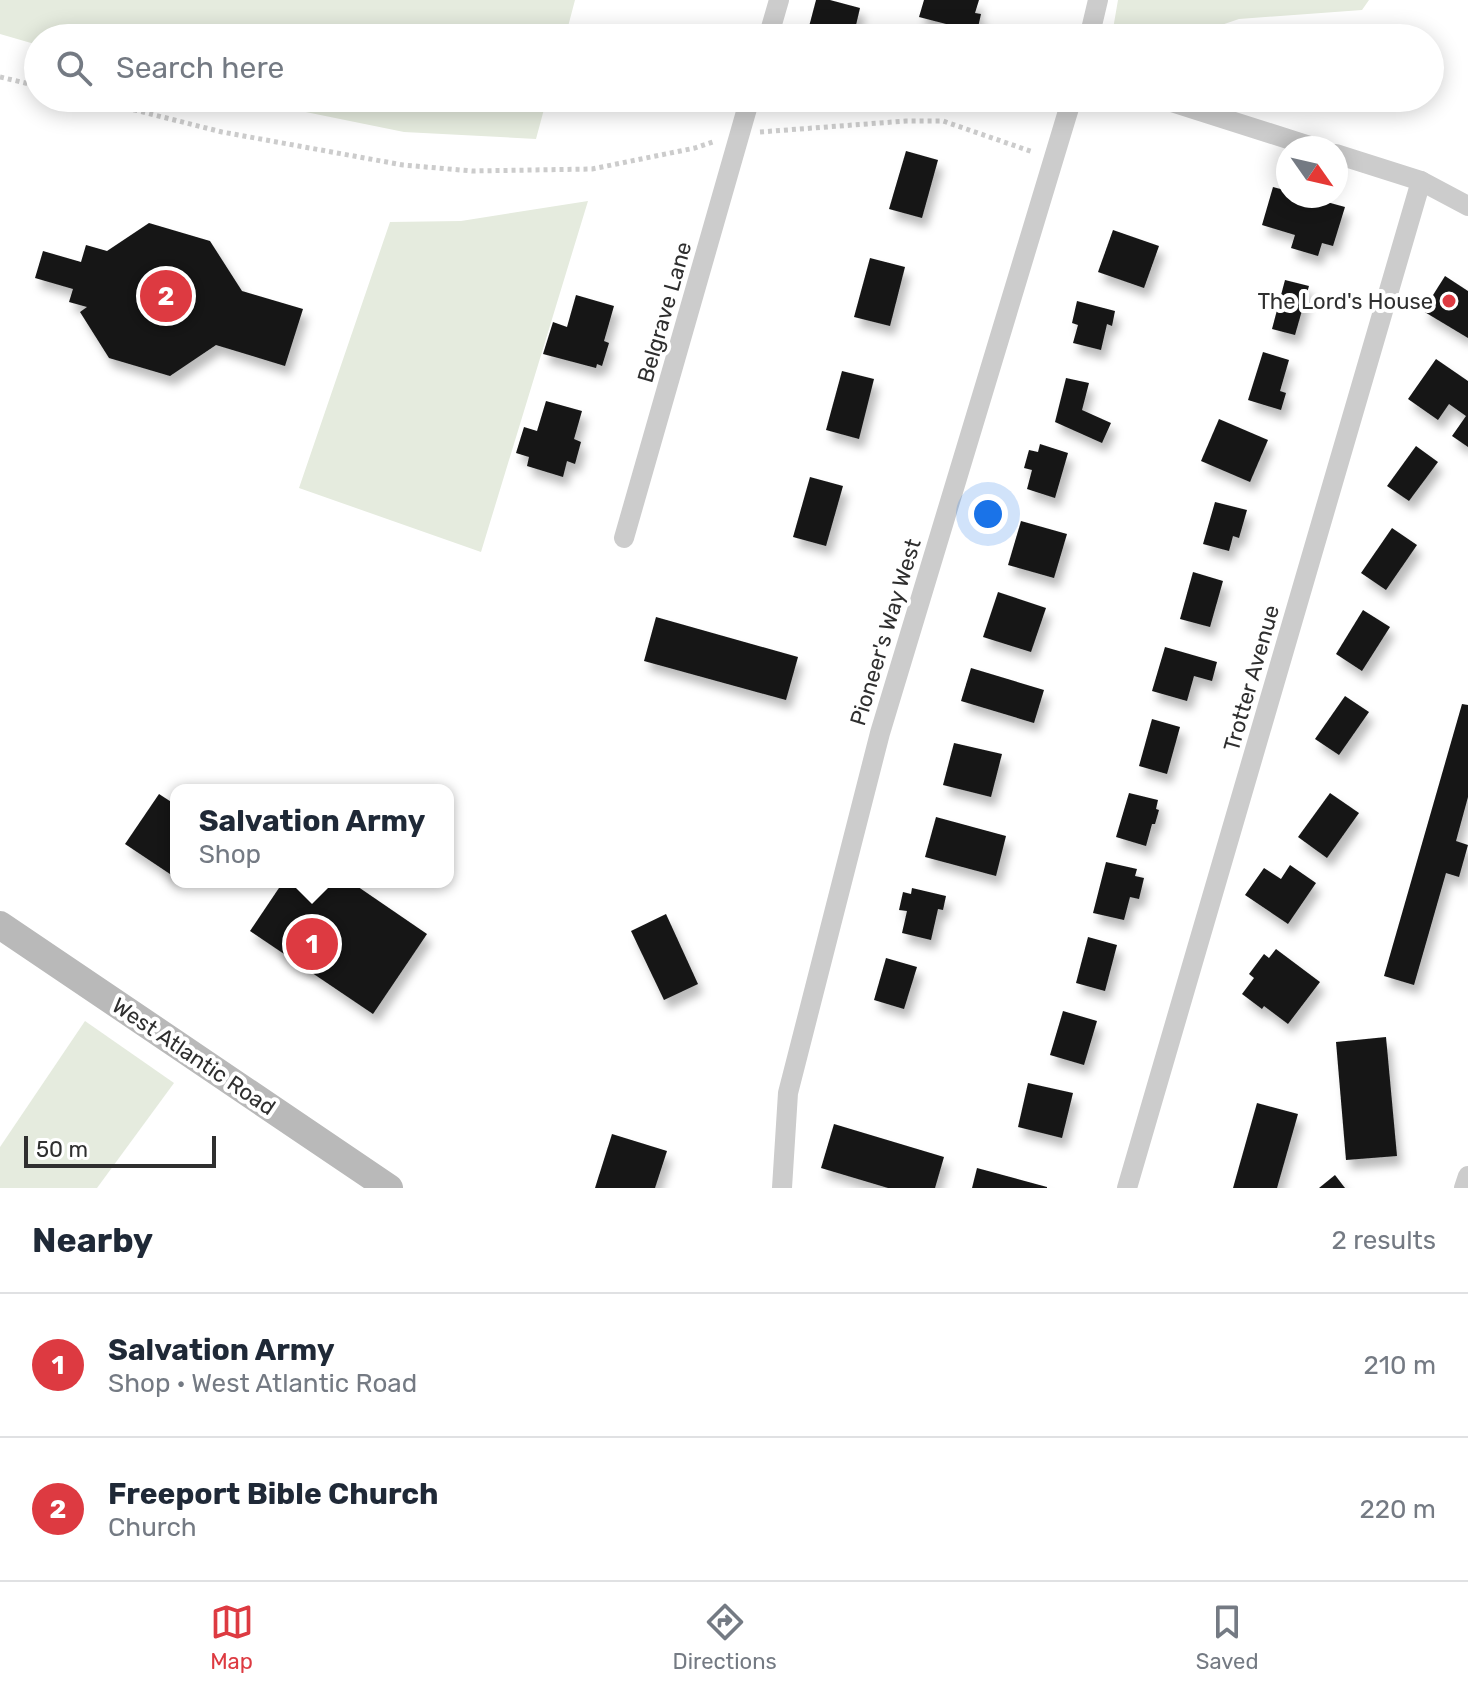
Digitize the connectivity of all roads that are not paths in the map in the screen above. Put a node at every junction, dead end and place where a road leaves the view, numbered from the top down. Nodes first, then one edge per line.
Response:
1 (779, 0) edge
2 (1098, 0) edge
3 (772, 24) edge
4 (1092, 24) edge
5 (746, 112) edge
6 (1068, 112) edge
7 (1203, 112) edge
8 (1278, 136) edge
9 (1348, 158) edge
10 (1421, 181) junction
11 (1468, 206) edge
12 (624, 538) dead end
13 (0, 925) edge
14 (1468, 1176) edge
15 (389, 1188) edge
16 (782, 1188) edge
17 (1127, 1188) edge
18 (1464, 1188) edge

1 - 3 street
2 - 4 street
5 - 12 street, Belgrave Lane
6 - 16 street, Pioneer's Way West
7 - 8 street
9 - 10 street
10 - 11 street
10 - 17 street, Trotter Avenue
13 - 15 main road, West Atlantic Road
14 - 18 street

